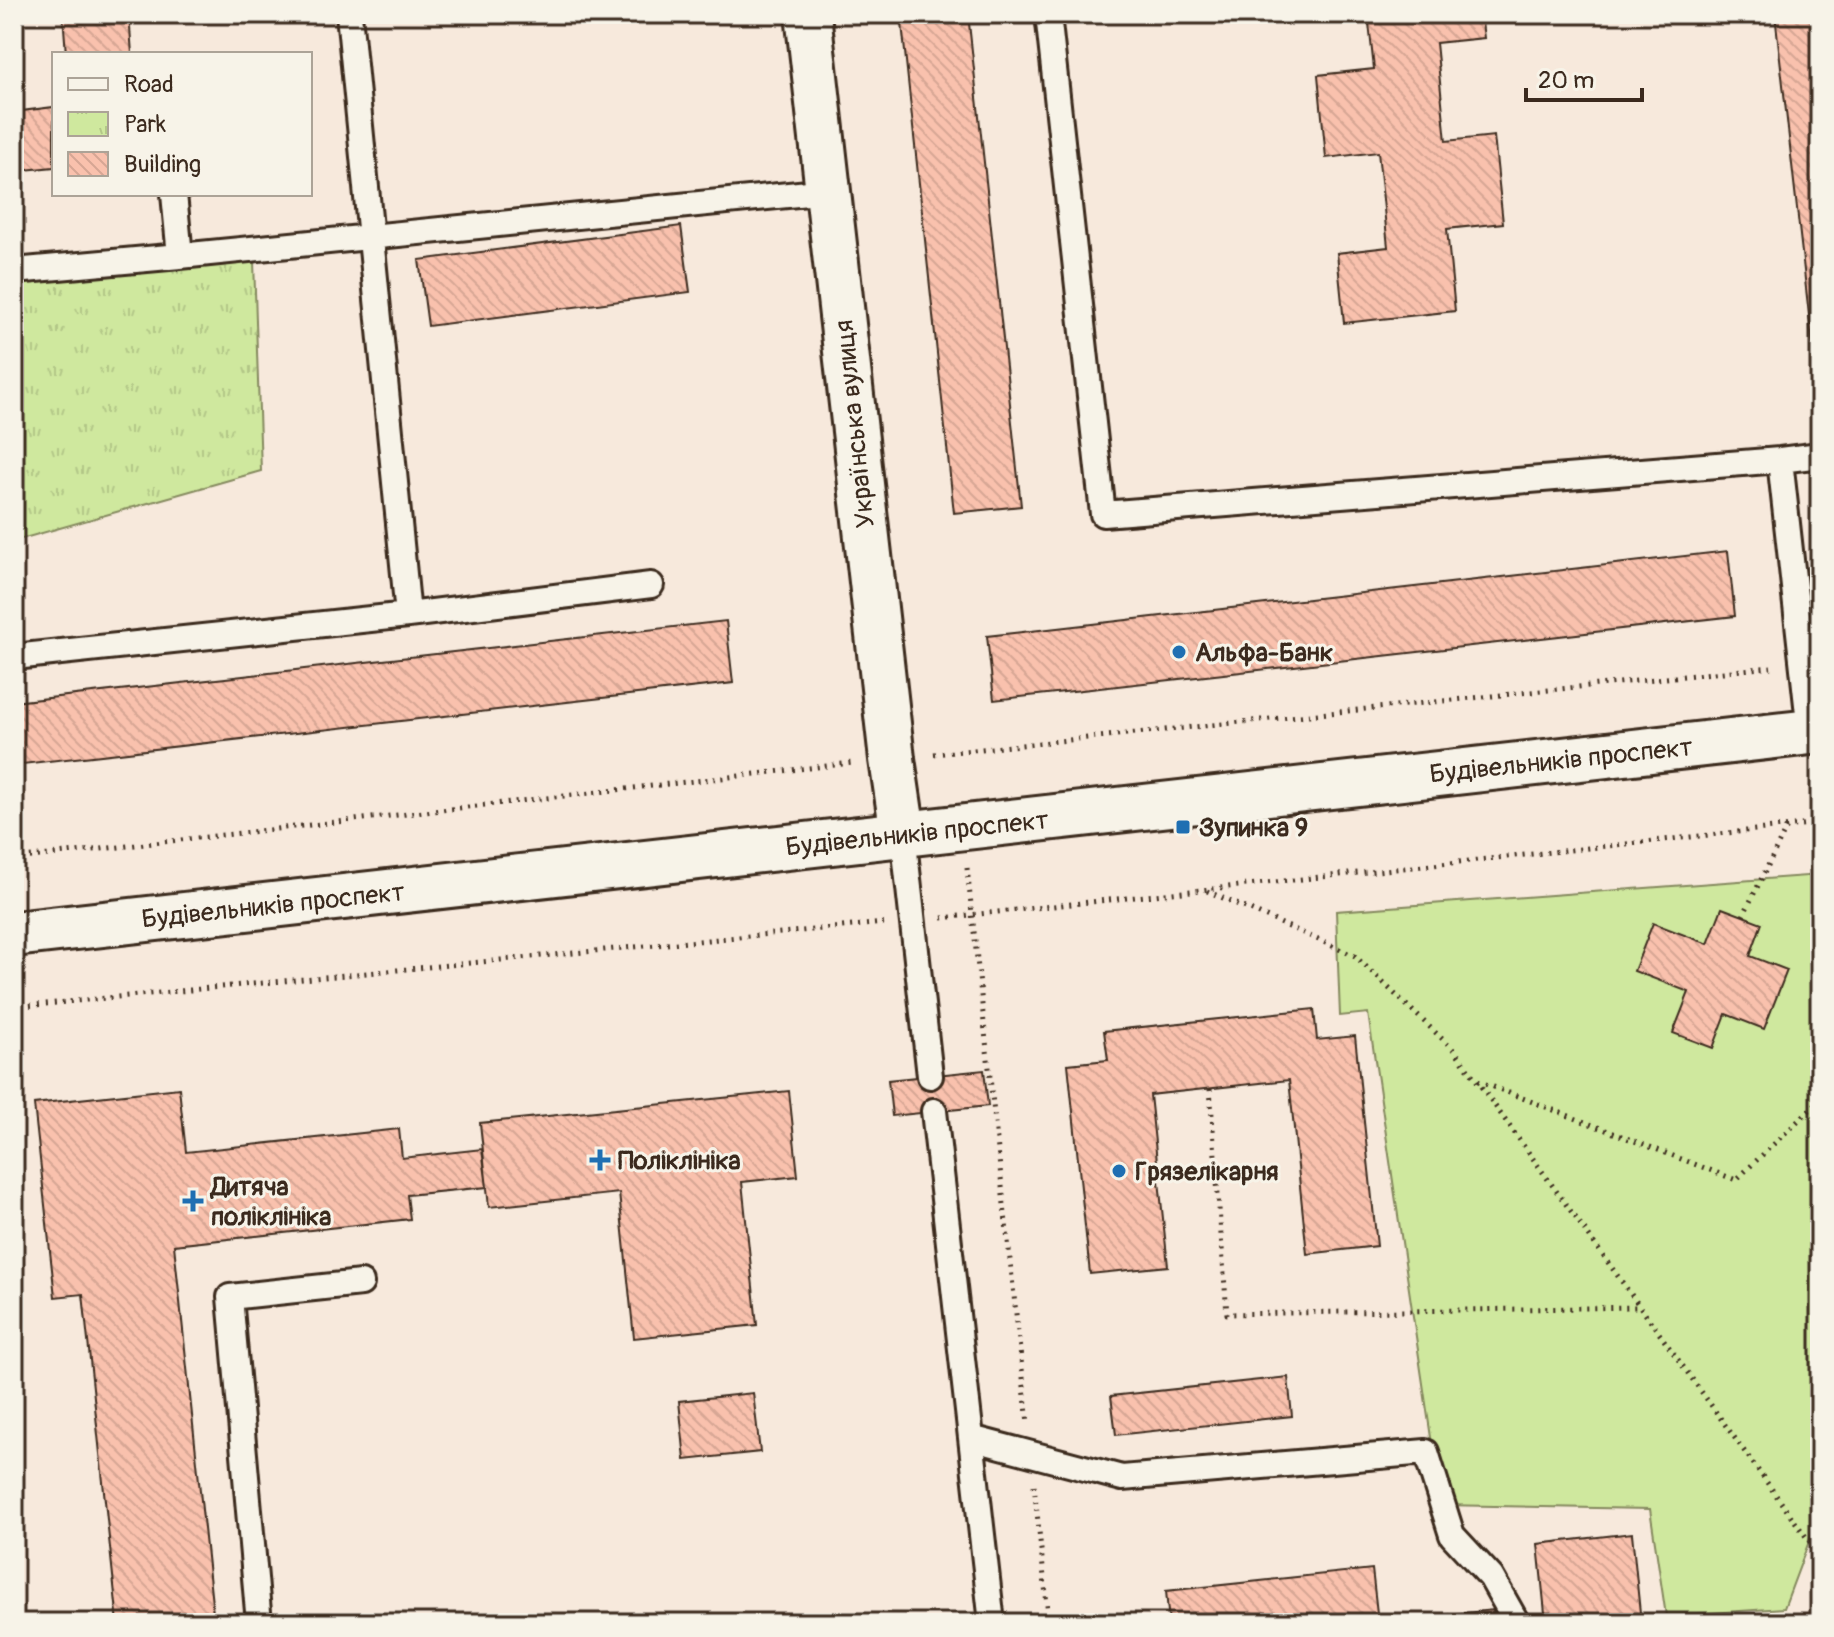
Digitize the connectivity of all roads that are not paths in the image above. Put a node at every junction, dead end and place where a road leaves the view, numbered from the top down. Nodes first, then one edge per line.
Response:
1 (349, 14) edge
2 (808, 14) edge
3 (1048, 14) edge
4 (828, 191) junction
5 (174, 196) edge
6 (371, 237) junction
7 (180, 256) junction
8 (14, 271) edge
9 (1820, 455) edge
10 (1780, 460) junction
11 (651, 585) dead end
12 (408, 615) junction
13 (14, 657) edge
14 (1815, 731) edge
15 (903, 834) junction
16 (14, 934) edge
17 (930, 1076) dead end
18 (934, 1111) dead end
19 (361, 1283) dead end
20 (971, 1438) junction
21 (259, 1623) edge
22 (992, 1623) edge
23 (1517, 1623) edge

1 - 6 lane
2 - 4 street, Українська вулиця
3 - 10 lane
4 - 6 lane
4 - 15 street, Українська вулиця
5 - 7 lane
6 - 7 lane
6 - 12 lane
7 - 8 lane
9 - 10 lane
10 - 14 lane
11 - 12 lane
12 - 13 lane
14 - 15 street, Будівельників проспект
15 - 16 street, Будівельників проспект
15 - 17 lane
18 - 20 lane
19 - 21 lane
20 - 22 lane
20 - 23 lane

